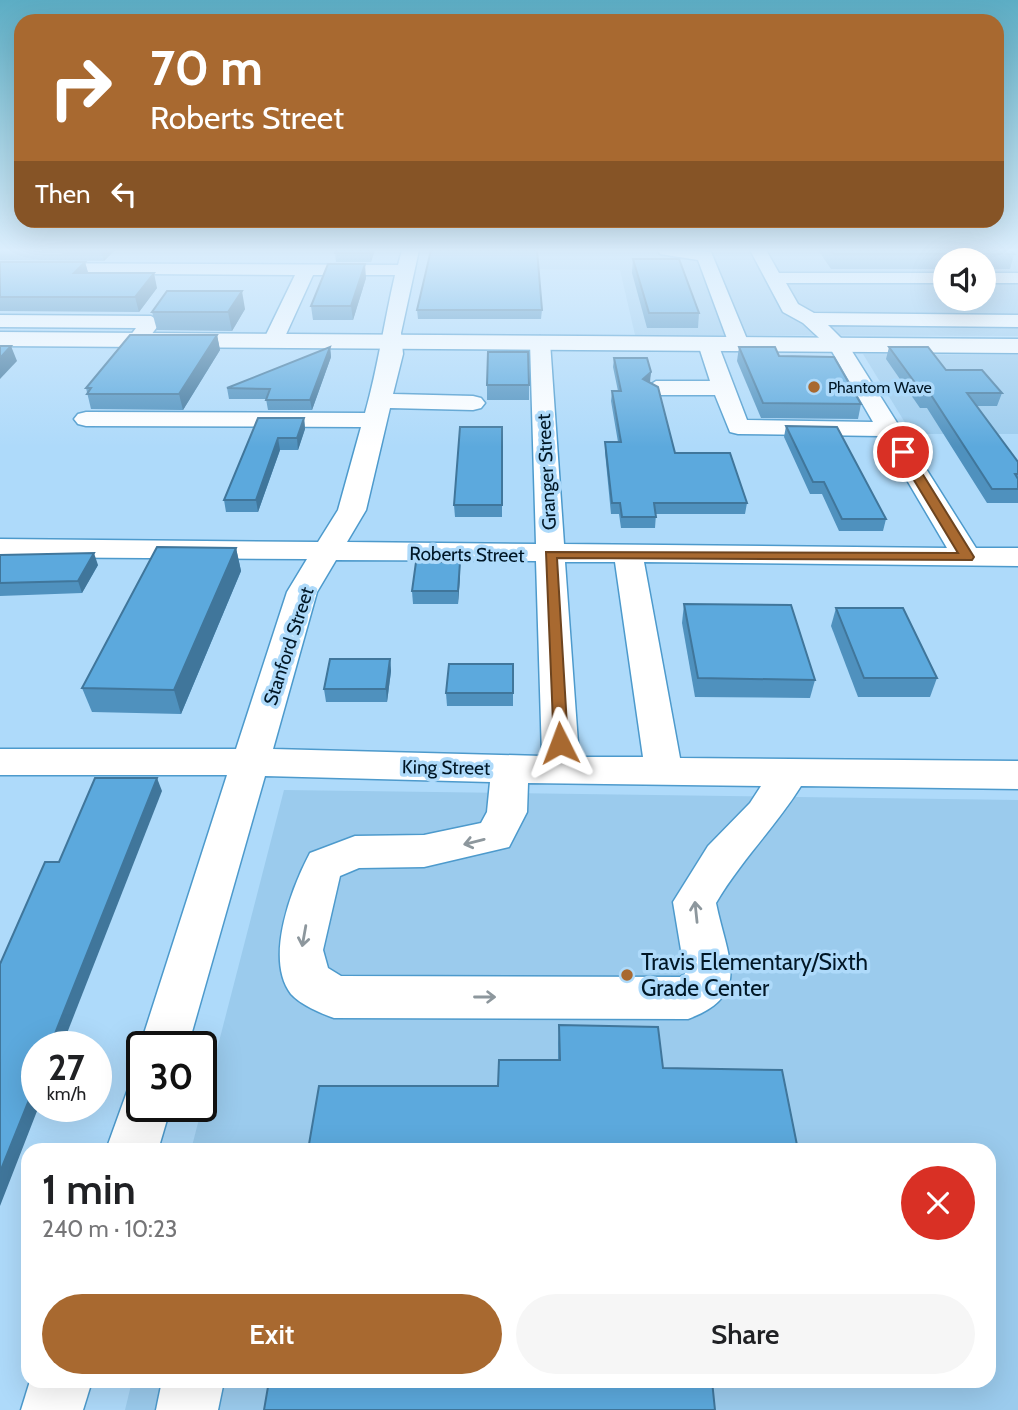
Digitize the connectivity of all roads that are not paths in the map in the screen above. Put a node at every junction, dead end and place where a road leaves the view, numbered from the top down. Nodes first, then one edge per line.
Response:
1 (155, 316) edge
2 (285, 316) edge
3 (396, 316) edge
4 (728, 316) edge
5 (804, 316) edge
6 (843, 316) edge
7 (892, 316) edge
8 (953, 316) edge
9 (810, 319) junction
10 (845, 320) junction
11 (895, 320) junction
12 (0, 321) edge
13 (957, 321) junction
14 (1009, 321) edge
15 (144, 331) junction
16 (0, 339) edge
17 (1018, 340) edge
18 (273, 341) junction
19 (391, 342) junction
20 (540, 342) junction
21 (708, 344) junction
22 (739, 344) junction
23 (1018, 346) edge
24 (844, 354) junction
25 (656, 388) edge
26 (724, 388) junction
27 (473, 403) dead end
28 (378, 410) junction
29 (86, 419) dead end
30 (890, 429) junction
31 (0, 548) edge
32 (327, 550) junction
33 (550, 554) junction
34 (628, 555) junction
35 (967, 557) junction
36 (1018, 557) edge
37 (252, 762) junction
38 (510, 768) junction
39 (561, 770) junction
40 (663, 771) junction
41 (5, 772) edge
42 (790, 772) junction
43 (1018, 775) edge
44 (169, 1031) edge
45 (141, 1122) edge
46 (134, 1143) edge
47 (59, 1388) edge
48 (192, 1388) edge
49 (52, 1410) edge
50 (187, 1410) edge

1 - 15 street
2 - 18 street
3 - 19 street, Stanford Street
4 - 22 street
5 - 9 street
6 - 10 street
7 - 11 street
8 - 13 street
9 - 10 street
9 - 24 street
10 - 11 street
11 - 13 street
12 - 15 street
13 - 14 street
14 - 17 street
15 - 16 main road
15 - 18 main road
18 - 19 main road
19 - 20 main road
19 - 28 street, Stanford Street
20 - 21 main road
20 - 33 street, Granger Street
21 - 22 main road
21 - 26 street
22 - 24 main road
23 - 24 main road
24 - 30 street
25 - 26 street
26 - 30 street
27 - 28 street
28 - 29 street
28 - 32 street, Stanford Street
30 - 35 street
31 - 32 street, Roberts Street
32 - 33 street, Roberts Street
32 - 37 street, Stanford Street
33 - 34 street, Roberts Street
33 - 39 street, Granger Street
34 - 35 street, Roberts Street
34 - 40 street
35 - 36 street, Roberts Street
37 - 38 street, King Street
37 - 41 street, King Street
37 - 44 street, Stanford Street
38 - 39 street, King Street
38 -> 42 street
39 - 40 street, King Street
40 - 42 street, King Street
42 - 43 street, King Street
45 - 46 street
47 - 49 street
48 - 50 street

